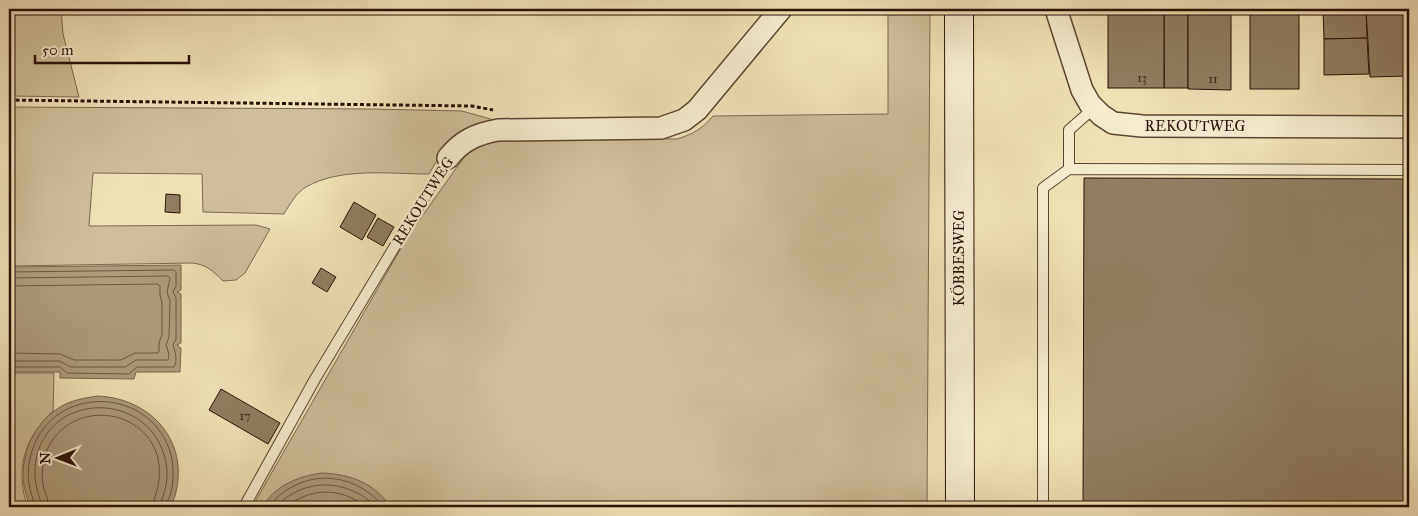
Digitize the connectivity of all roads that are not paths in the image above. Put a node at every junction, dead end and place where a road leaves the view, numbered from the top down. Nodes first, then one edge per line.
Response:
1 (781, 9) edge
2 (959, 9) edge
3 (1056, 9) edge
4 (1094, 108) junction
5 (1409, 127) edge
6 (448, 158) joint
7 (1069, 169) junction
8 (1409, 170) edge
9 (244, 507) edge
10 (960, 507) edge
11 (1042, 507) edge

1 - 6 street, REKOUTWEG
2 - 10 main road, KÖBBESWEG
3 - 4 street, REKOUTWEG
4 - 5 street, REKOUTWEG
4 - 7 lane
6 - 9 lane, REKOUTWEG
7 - 8 lane
7 - 11 lane

